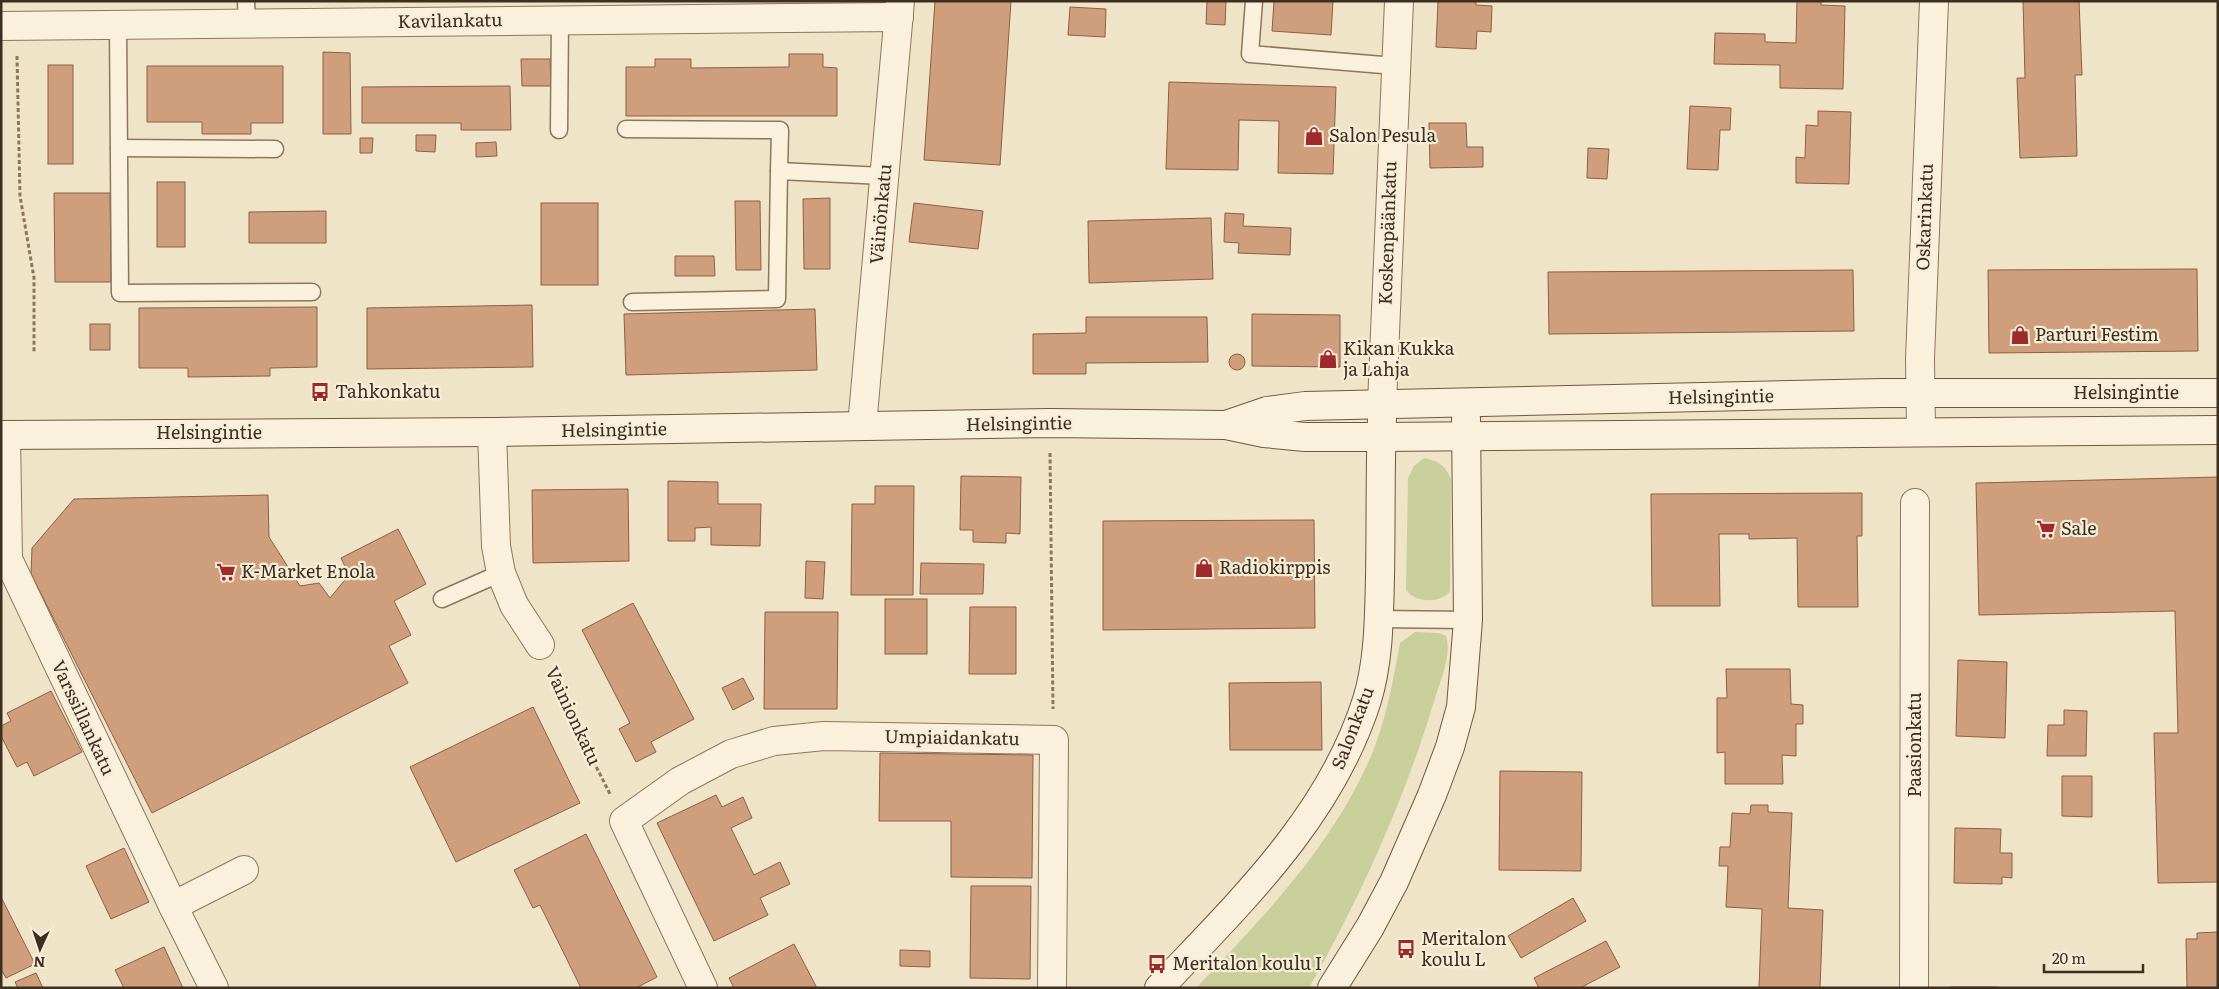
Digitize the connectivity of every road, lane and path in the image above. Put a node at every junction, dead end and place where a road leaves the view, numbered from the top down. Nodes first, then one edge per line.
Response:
1 (1254, 1) edge
2 (1399, 1) edge
3 (1934, 1) edge
4 (899, 9) edge
5 (247, 12) edge
6 (560, 20) junction
7 (118, 25) junction
8 (9, 26) edge
9 (1395, 66) junction
10 (626, 129) dead end
11 (559, 130) dead end
12 (119, 148) junction
13 (275, 149) dead end
14 (779, 171) junction
15 (884, 176) junction
16 (312, 292) dead end
17 (632, 302) dead end
18 (34, 352) dead end
19 (1920, 393) junction
20 (2218, 393) edge
21 (1466, 403) junction
22 (1382, 404) junction
23 (1050, 423) junction
24 (1226, 425) junction
25 (862, 426) junction
26 (2218, 430) edge
27 (492, 432) junction
28 (1921, 432) junction
29 (3, 435) edge
30 (1381, 437) junction
31 (1467, 437) junction
32 (1915, 503) dead end
33 (501, 573) junction
34 (442, 600) dead end
35 (1379, 619) junction
36 (1468, 620) junction
37 (540, 645) joint
38 (1054, 740) junction
39 (624, 821) junction
40 (244, 870) dead end
41 (172, 906) junction
42 (214, 988) edge
43 (703, 988) edge
44 (1052, 988) edge
45 (1159, 988) edge
46 (1332, 988) edge
47 (1914, 988) edge

1 - 9 lane
2 - 9 main road, Koskenpäänkatu
3 - 19 main road, Oskarinkatu
4 - 6 main road, Kavilankatu
4 - 15 main road, Väinönkatu
5 - 6 main road, Kavilankatu
5 - 7 main road, Kavilankatu
6 - 11 lane
7 - 8 main road, Kavilankatu
7 - 12 lane
8 - 18 path
9 - 22 main road, Koskenpäänkatu
10 - 14 lane
12 - 13 lane
12 - 16 lane
14 - 15 lane
14 - 17 lane
15 - 25 main road, Väinönkatu
19 - 20 main road, Helsingintie
19 - 21 main road, Helsingintie
19 - 28 main road, Oskarinkatu
21 - 22 main road, Helsingintie
21 - 31 main road
22 - 24 main road, Helsingintie
22 - 30 main road, Salonkatu
23 - 24 main road, Helsingintie
23 - 25 main road, Helsingintie
23 - 38 path
24 - 30 main road, Helsingintie
25 - 27 main road, Helsingintie
26 - 28 main road, Helsingintie
27 - 29 main road, Helsingintie
27 - 33 main road, Vainionkatu
28 - 31 main road, Helsingintie
29 - 41 main road, Varssillankatu
30 - 31 main road, Helsingintie
30 - 35 main road, Salonkatu
31 - 36 main road
32 - 47 main road, Paasionkatu
33 - 34 lane
33 - 37 main road, Vainionkatu
35 - 36 lane
35 - 45 main road, Salonkatu
36 - 46 main road
37 - 39 path, Vainionkatu
38 - 39 main road, Umpiaidankatu
38 - 44 main road
39 - 43 main road
40 - 41 main road
41 - 42 main road, Varssillankatu

